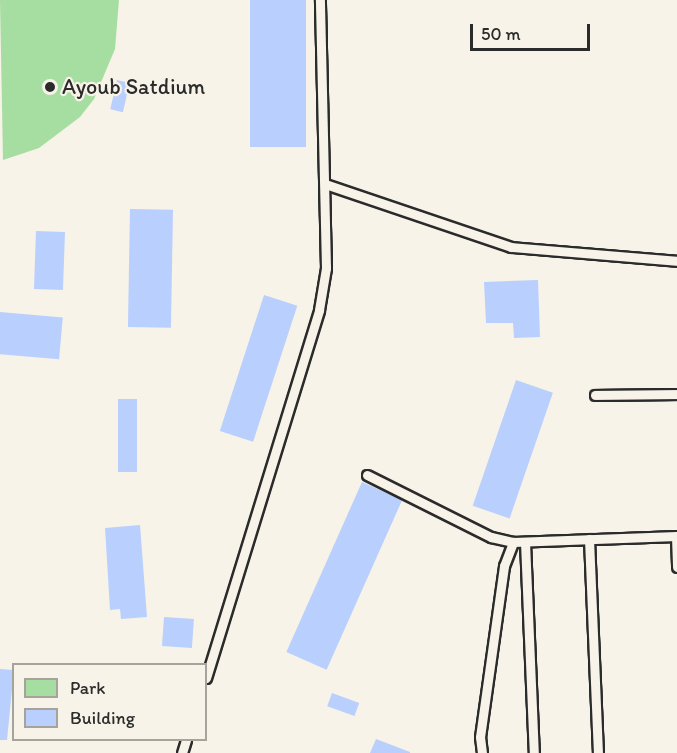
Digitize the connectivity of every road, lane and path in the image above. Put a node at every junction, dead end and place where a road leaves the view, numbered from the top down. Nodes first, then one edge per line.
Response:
1 (320, 0) edge
2 (325, 184) junction
3 (677, 261) edge
4 (595, 394) dead end
5 (677, 394) edge
6 (367, 475) dead end
7 (676, 536) edge
8 (589, 539) junction
9 (513, 542) junction
10 (525, 542) junction
11 (677, 567) edge
12 (207, 675) edge
13 (482, 753) edge
14 (534, 753) edge
15 (598, 753) edge

1 - 2 lane
2 - 3 lane
2 - 12 lane
4 - 5 lane
6 - 9 lane
7 - 8 lane
7 - 11 lane
8 - 10 lane
8 - 15 lane
9 - 10 lane
9 - 13 lane
10 - 14 lane

